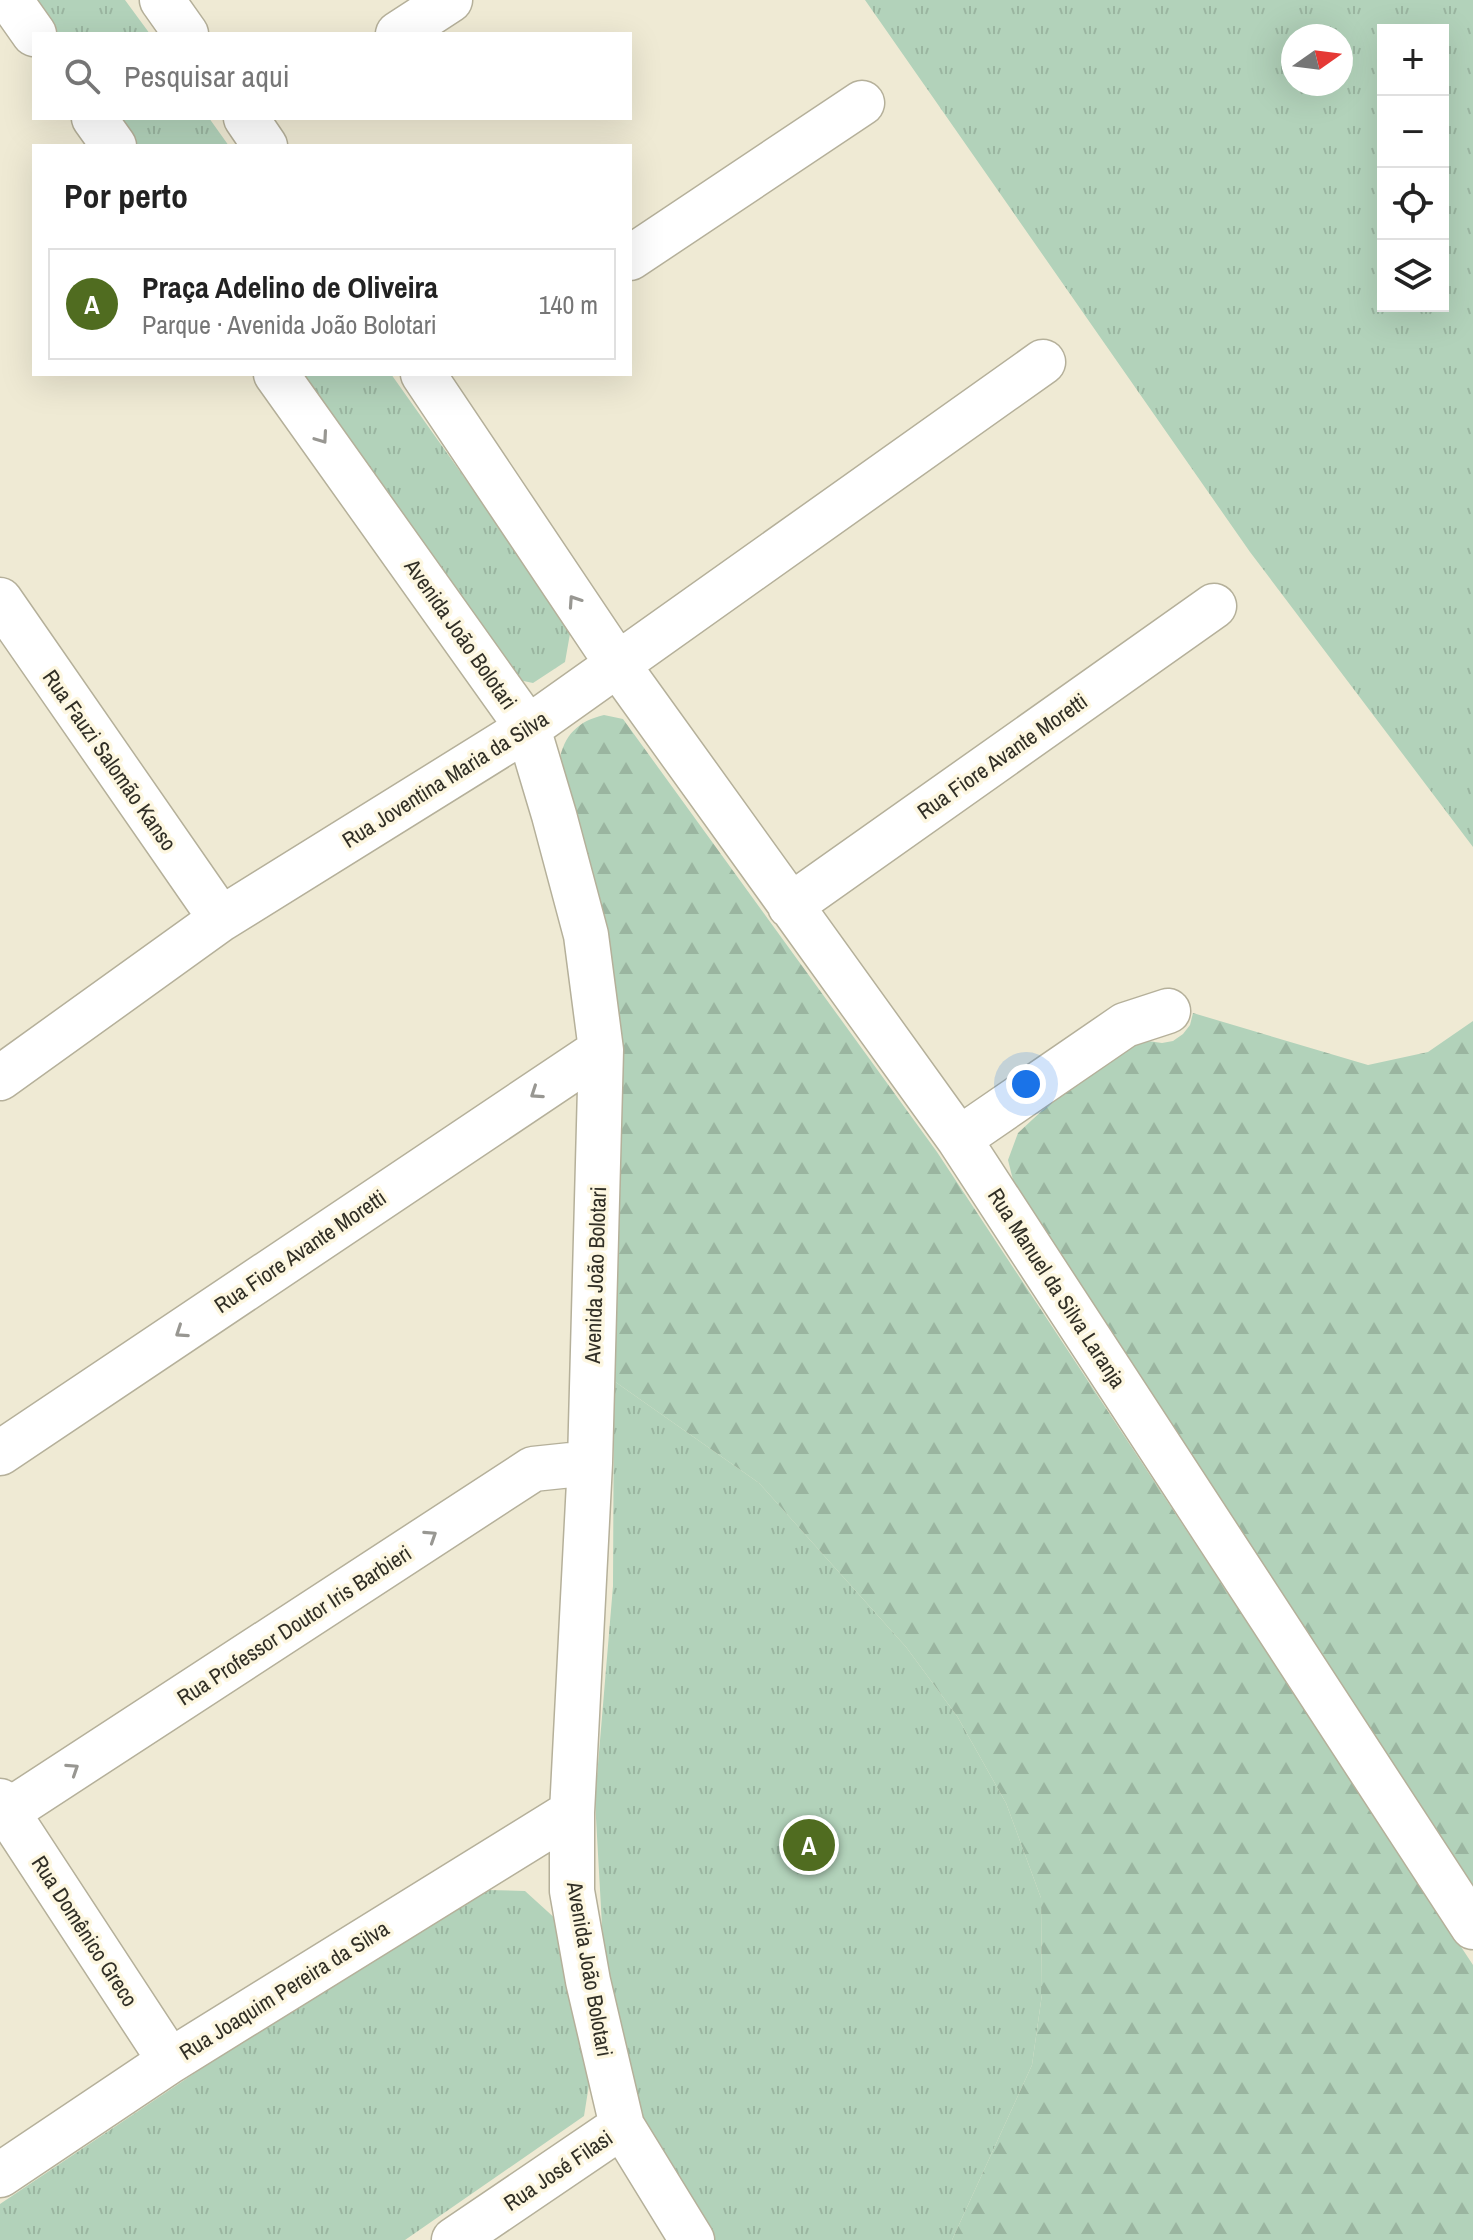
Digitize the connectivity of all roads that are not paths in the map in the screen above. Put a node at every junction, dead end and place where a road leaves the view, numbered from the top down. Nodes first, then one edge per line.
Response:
1 (10, 0) edge
2 (162, 0) edge
3 (450, 0) edge
4 (33, 32) edge
5 (185, 32) edge
6 (401, 32) edge
7 (862, 103) dead end
8 (95, 120) edge
9 (113, 144) edge
10 (632, 257) edge
11 (1043, 362) dead end
12 (277, 376) edge
13 (438, 379) edge
14 (0, 600) edge
15 (1214, 606) dead end
16 (618, 665) junction
17 (528, 728) junction
18 (790, 906) junction
19 (221, 919) junction
20 (1168, 1011) dead end
21 (601, 1050) junction
22 (0, 1078) edge
23 (959, 1139) junction
24 (0, 1453) edge
25 (590, 1463) junction
26 (4, 1807) edge
27 (572, 1812) junction
28 (1473, 1927) edge
29 (170, 2061) junction
30 (622, 2126) junction
31 (0, 2175) edge
32 (454, 2240) edge
33 (692, 2240) edge

1 - 4 street
2 - 5 street
3 - 6 street
7 - 10 street
8 - 9 street
11 - 16 street, Rua Joventina Maria da Silva
12 -> 17 street, Avenida João Bolotari
16 -> 13 street
14 - 19 street, Rua Fauzi Salomão Kanso
15 - 18 street, Rua Fiore Avante Moretti
16 - 17 street, Rua Joventina Maria da Silva
16 - 18 street, Rua Manuel da Silva Laranja
17 - 19 street, Rua Joventina Maria da Silva
17 - 21 street, Avenida João Bolotari
18 - 23 street, Rua Manuel da Silva Laranja
19 - 22 street, Rua Joventina Maria da Silva
20 - 23 street
21 -> 24 street, Rua Fiore Avante Moretti
21 - 25 street, Avenida João Bolotari
23 - 28 street, Rua Manuel da Silva Laranja
26 -> 25 street, Rua Professor Doutor Iris Barbieri
25 - 27 street, Avenida João Bolotari
26 - 29 street, Rua Domênico Greco
27 - 29 street, Rua Joaquim Pereira da Silva
27 - 30 street, Avenida João Bolotari
29 - 31 street, Rua Joaquim Pereira da Silva
30 - 32 street, Rua José Filasi
30 - 33 street, Avenida João Bolotari

